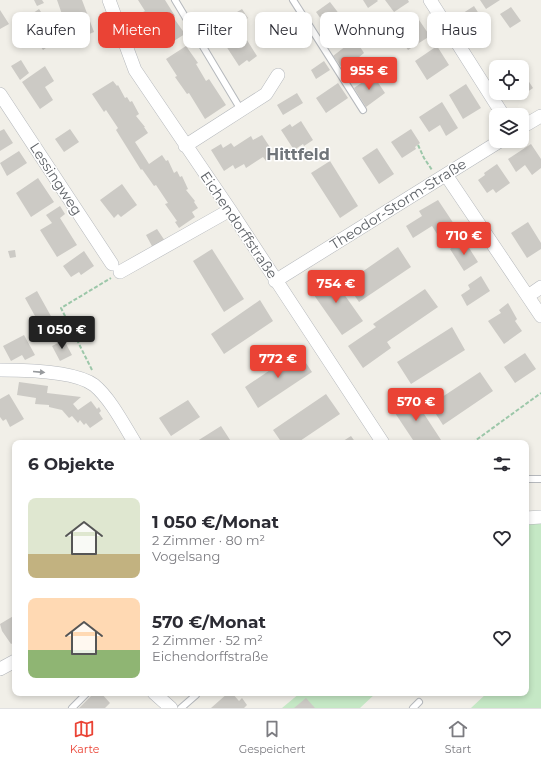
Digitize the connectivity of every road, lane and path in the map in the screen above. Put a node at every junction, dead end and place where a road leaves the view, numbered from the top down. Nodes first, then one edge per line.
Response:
1 (109, 0) edge
2 (175, 0) edge
3 (293, 0) edge
4 (430, 0) edge
5 (278, 75) dead end
6 (0, 94) edge
7 (499, 108) edge
8 (241, 110) junction
9 (363, 110) dead end
10 (541, 116) edge
11 (529, 123) edge
12 (418, 145) dead end
13 (185, 146) junction
14 (489, 148) edge
15 (442, 177) junction
16 (230, 210) junction
17 (116, 268) junction
18 (275, 280) junction
19 (541, 287) edge
20 (528, 296) junction
21 (541, 316) edge
22 (0, 370) edge
23 (93, 372) dead end
24 (541, 393) edge
25 (133, 440) edge
26 (381, 440) edge
27 (476, 440) edge
28 (529, 479) edge
29 (541, 479) edge
30 (541, 517) edge
31 (529, 518) edge
32 (12, 663) edge
33 (0, 669) edge
34 (84, 696) edge
35 (157, 696) edge
36 (195, 696) edge
37 (419, 702) dead end
38 (72, 708) edge
39 (171, 708) edge
40 (181, 708) edge
41 (413, 708) edge

1 - 13 street, Eichendorffstraße
2 - 8 lane
3 - 9 lane
4 - 7 street
5 - 8 street
6 - 17 street, Lessingweg
8 - 13 street
10 - 11 street
12 - 15 path
13 - 16 street, Eichendorffstraße
14 - 15 street, Theodor-Storm-Straße
15 - 18 street, Theodor-Storm-Straße
15 - 20 street
16 - 17 street
16 - 18 street, Eichendorffstraße
17 - 23 path
18 - 26 street, Eichendorffstraße
19 - 20 street
20 - 21 street
22 -> 25 street
24 - 27 path
28 - 29 lane
30 - 31 street
32 - 33 street
34 - 38 lane
35 - 39 street
36 - 40 lane
37 - 41 lane

